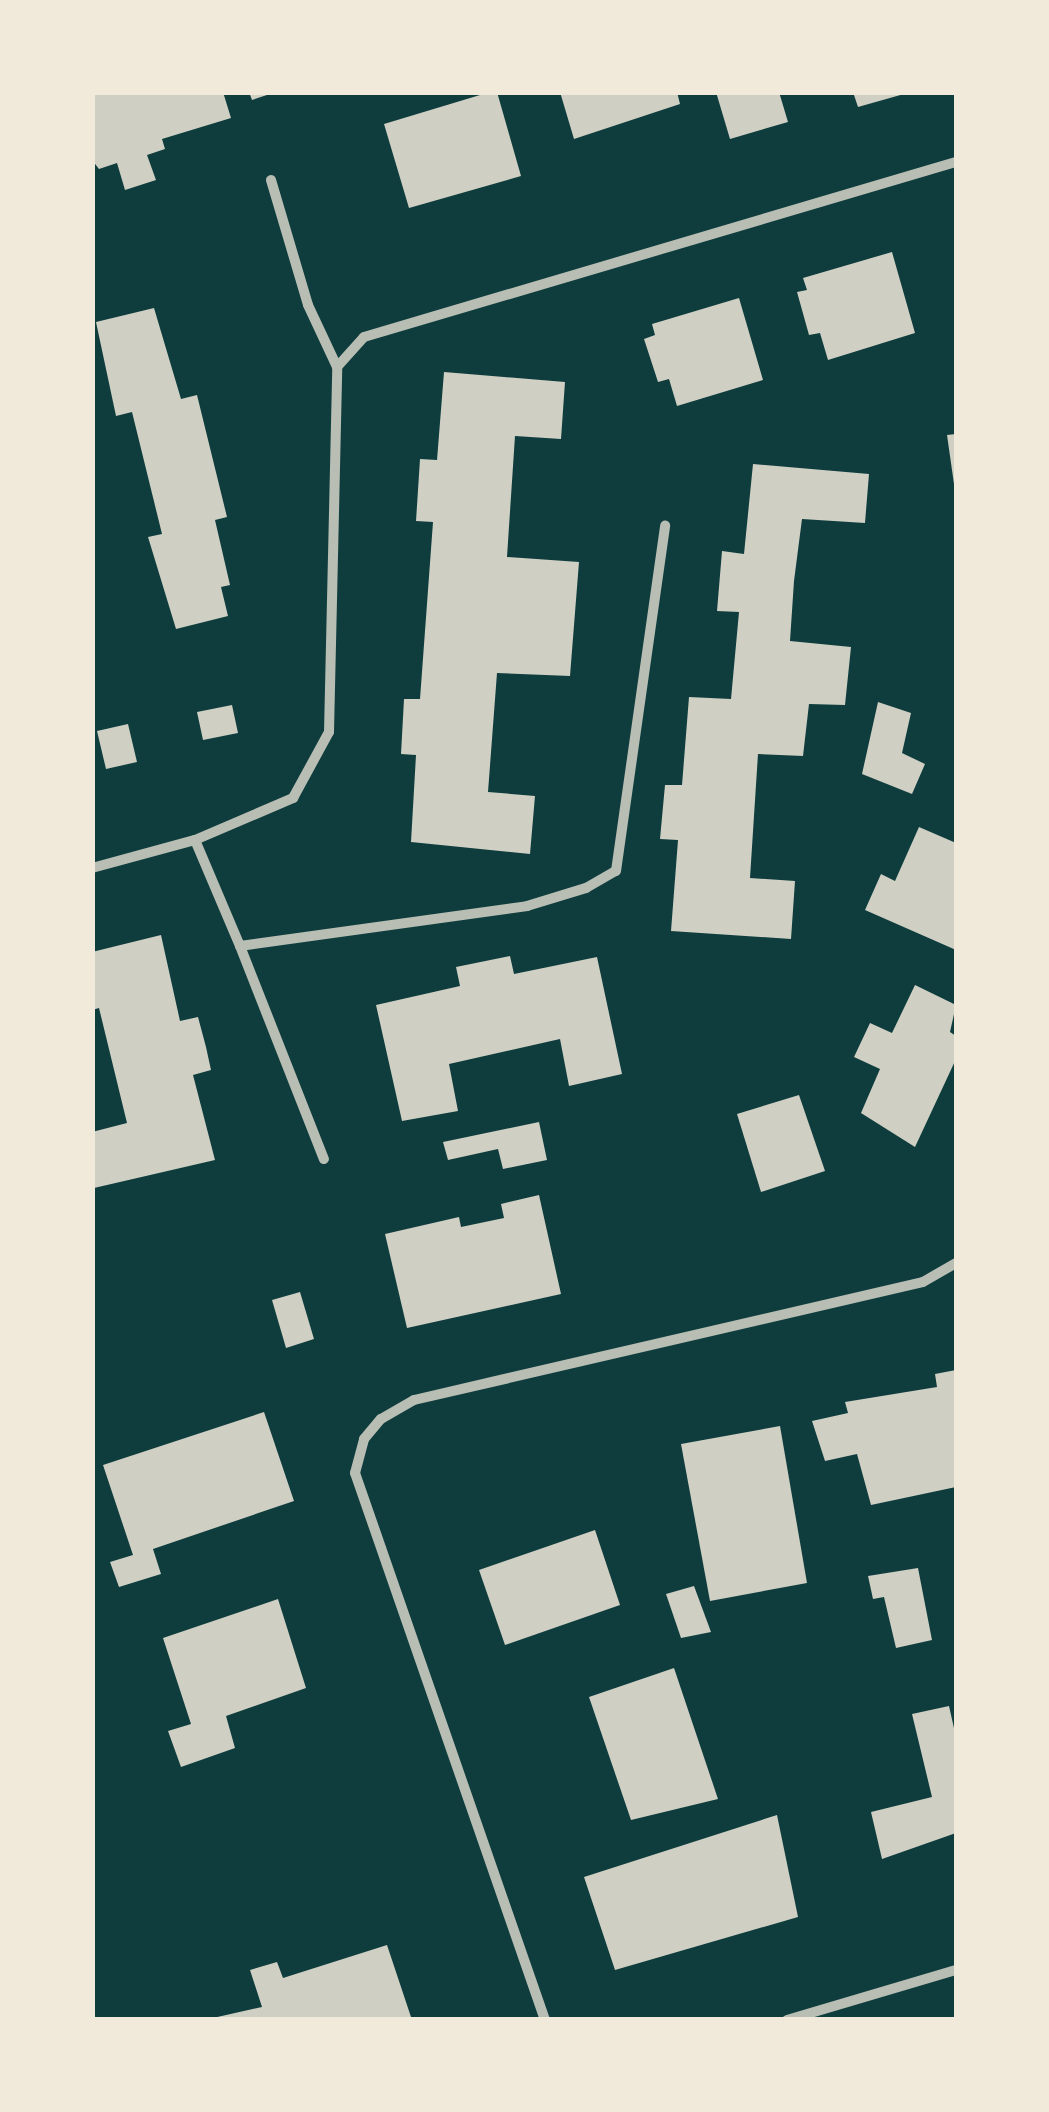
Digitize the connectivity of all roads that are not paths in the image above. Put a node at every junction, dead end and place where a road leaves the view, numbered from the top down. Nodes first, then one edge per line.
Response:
1 (956, 162) edge
2 (271, 180) dead end
3 (337, 367) junction
4 (666, 525) dead end
5 (195, 840) junction
6 (92, 868) edge
7 (240, 946) junction
8 (324, 1159) dead end
9 (956, 1263) edge
10 (956, 1970) edge
11 (545, 2020) edge
12 (786, 2020) edge

1 - 3 street
2 - 3 street
3 - 5 street
4 - 7 street
5 - 6 street
5 - 7 street
7 - 8 street
9 - 11 street
10 - 12 street

